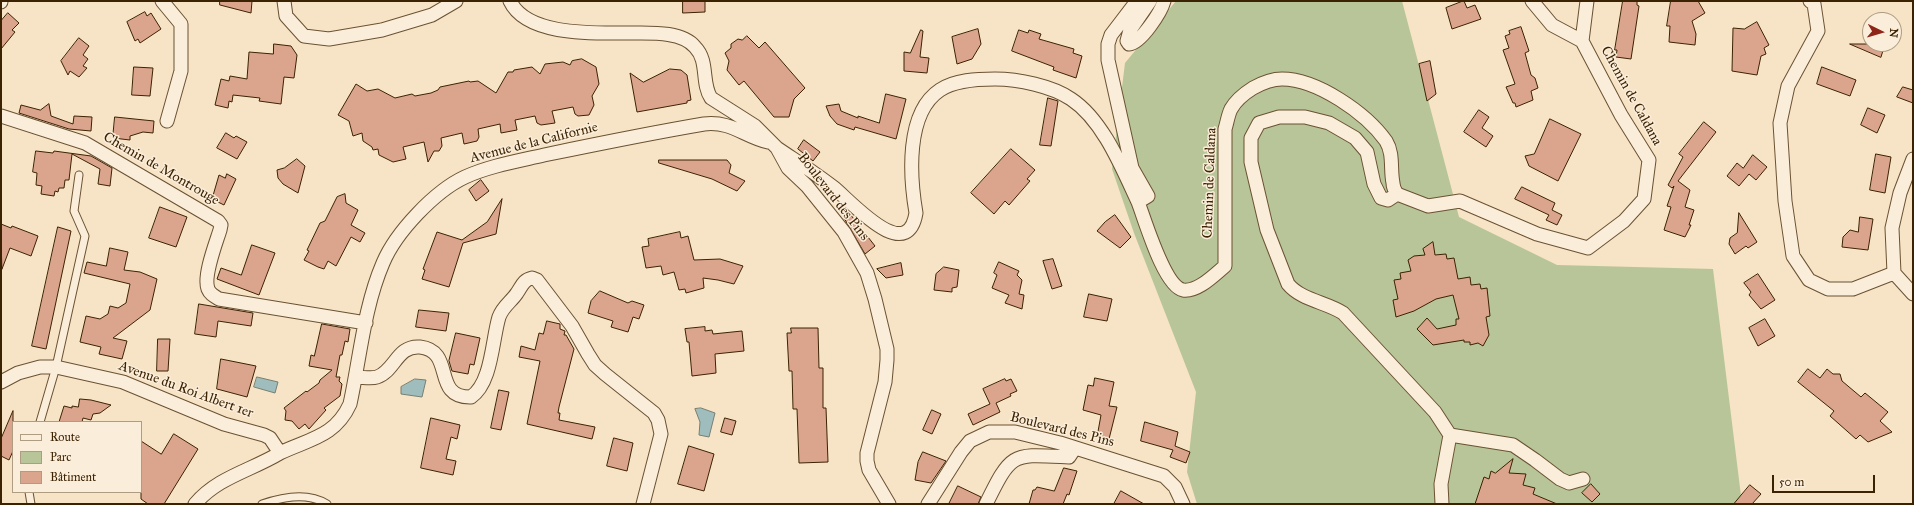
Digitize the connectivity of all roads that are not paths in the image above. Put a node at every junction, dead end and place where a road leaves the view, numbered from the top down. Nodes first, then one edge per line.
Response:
1 (162, 1) edge
2 (284, 1) edge
3 (456, 1) edge
4 (510, 1) edge
5 (1137, 1) edge
6 (1150, 1) edge
7 (1164, 1) edge
8 (1532, 1) edge
9 (1587, 1) edge
10 (1810, 1) edge
11 (1582, 41) junction
12 (1, 116) edge
13 (167, 121) dead end
14 (773, 145) junction
15 (1913, 159) edge
16 (79, 175) dead end
17 (1397, 194) junction
18 (1138, 202) junction
19 (1894, 273) junction
20 (1913, 294) edge
21 (366, 323) junction
22 (56, 367) junction
23 (356, 377) junction
24 (1, 382) edge
25 (40, 421) edge
26 (1450, 435) junction
27 (1075, 448) junction
28 (280, 453) junction
29 (1583, 479) dead end
30 (28, 493) edge
31 (32, 504) edge
32 (195, 504) edge
33 (262, 504) edge
34 (327, 504) edge
35 (643, 504) edge
36 (889, 504) edge
37 (928, 504) edge
38 (986, 504) edge
39 (1183, 504) edge
40 (1442, 504) edge

1 - 13 street
2 - 3 street
4 - 14 street
5 - 18 street
6 - 7 street
8 - 11 street, Chemin de Caldana
9 - 11 street
10 - 19 street
11 - 17 street, Chemin de Caldana
12 - 21 street, Chemin de Montrouge
14 - 18 street
14 - 21 street, Avenue de la Californie
14 - 36 street, Boulevard des Pins
15 - 19 street
16 - 22 lane
17 - 18 street, Chemin de Caldana
17 - 26 street
19 - 20 street
21 - 23 street, Avenue de la Californie
22 - 24 street, Avenue du Roi Albert 1er
22 - 25 lane
22 - 28 street, Avenue du Roi Albert 1er
23 - 28 street, Avenue de la Californie
23 - 35 street
26 - 29 street
26 - 40 street
27 - 37 street, Boulevard des Pins
27 - 38 street
27 - 39 street, Boulevard des Pins
28 - 32 street
30 - 31 lane
33 - 34 lane

